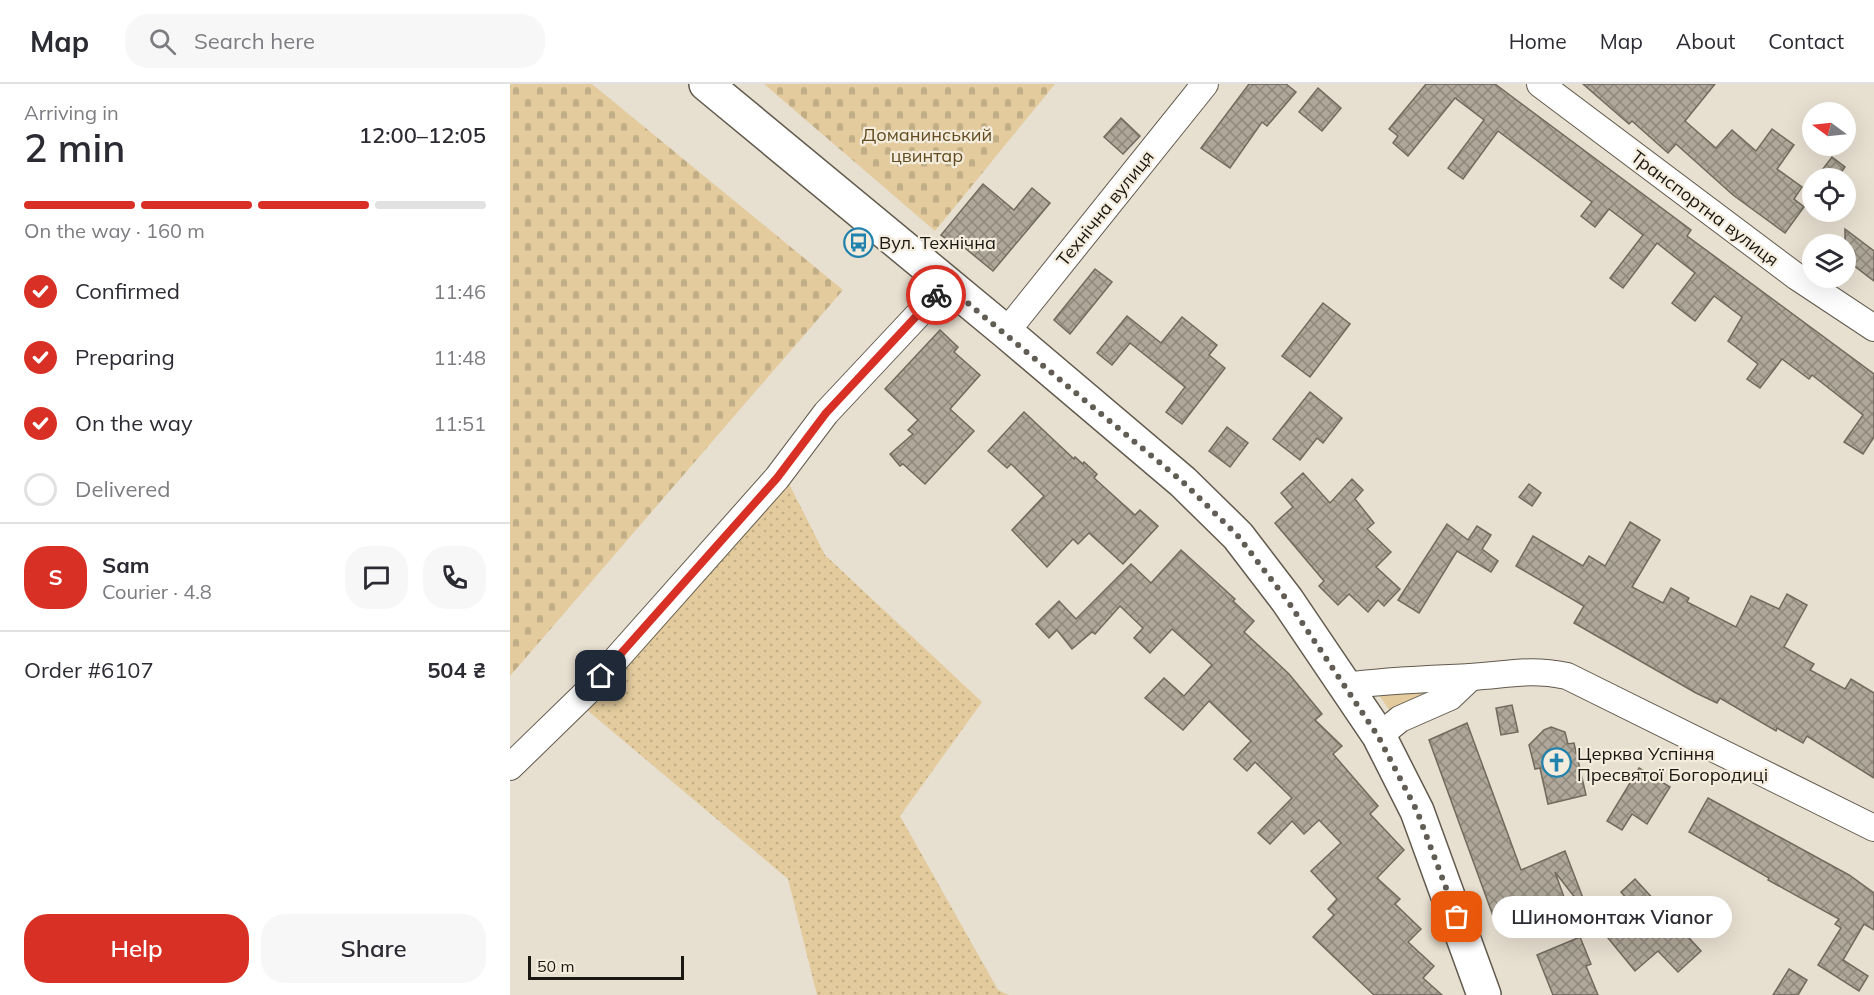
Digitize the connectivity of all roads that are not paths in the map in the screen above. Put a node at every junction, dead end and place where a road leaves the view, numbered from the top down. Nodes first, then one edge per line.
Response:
1 (706, 84) edge
2 (1205, 84) edge
3 (1540, 84) edge
4 (946, 285) junction
5 (1874, 328) edge
6 (1006, 332) junction
7 (1471, 677) junction
8 (1344, 686) junction
9 (1378, 736) junction
10 (510, 767) edge
11 (1874, 828) edge
12 (1484, 995) edge

1 - 4 main road
2 - 6 street, Технічна вулиця
3 - 5 street, Транспортна вулиця
4 - 6 main road
4 - 10 street
6 - 8 main road
7 - 8 street
7 - 9 street
7 - 11 street
8 - 9 main road
9 - 12 main road

